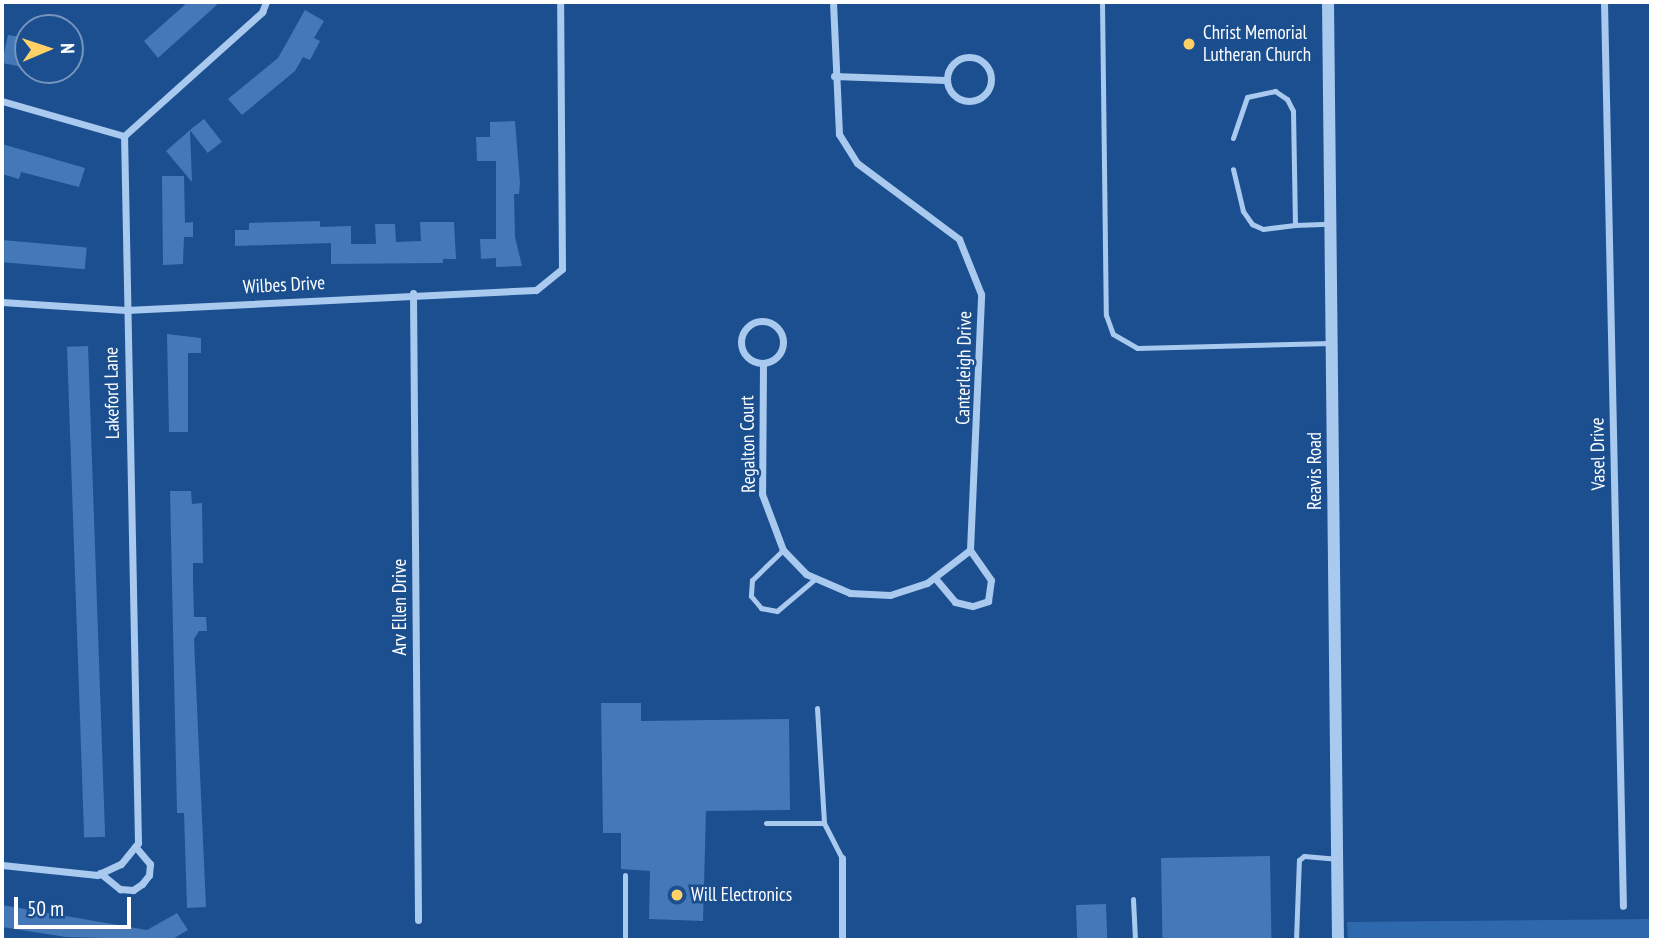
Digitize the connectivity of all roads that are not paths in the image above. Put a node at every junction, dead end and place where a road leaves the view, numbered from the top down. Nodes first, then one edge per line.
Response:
1 (266, 2) edge
2 (560, 2) edge
3 (833, 2) edge
4 (1102, 2) edge
5 (1328, 2) edge
6 (1604, 2) edge
7 (834, 76) junction
8 (946, 80) junction
9 (2, 102) edge
10 (124, 136) junction
11 (1233, 138) dead end
12 (1233, 169) dead end
13 (1332, 223) junction
14 (1295, 225) junction
15 (413, 293) junction
16 (2, 302) edge
17 (126, 310) junction
18 (1334, 343) junction
19 (764, 365) junction
20 (972, 547) junction
21 (783, 550) junction
22 (816, 578) junction
23 (934, 578) junction
24 (817, 708) dead end
25 (766, 823) dead end
26 (824, 823) junction
27 (135, 846) junction
28 (842, 858) joint
29 (1336, 859) junction
30 (2, 865) edge
31 (100, 873) junction
32 (625, 875) dead end
33 (1133, 899) dead end
34 (1623, 906) dead end
35 (418, 920) dead end
36 (625, 940) edge
37 (842, 940) edge
38 (1135, 940) edge
39 (1296, 940) edge
40 (1338, 940) edge

1 - 10 street
2 - 15 street, Wilbes Drive
3 - 7 street, Canterleigh Drive
4 - 18 lane
5 - 13 street, Reavis Road
6 - 34 street, Vasel Drive
7 - 8 street
7 - 20 street, Canterleigh Drive
8 - 8 street
9 - 10 street
10 - 17 street, Lakeford Lane
11 - 14 lane
12 - 14 lane
13 - 14 lane
13 - 18 street, Reavis Road
15 - 17 street, Wilbes Drive
15 - 35 street, Arv Ellen Drive
16 - 17 street, Wilbes Drive
17 - 27 street, Lakeford Lane
18 - 29 street, Reavis Road
19 - 19 street
19 - 21 street, Regalton Court
20 - 23 street, Regalton Court
20 - 23 street
21 - 22 street, Regalton Court
21 - 22 lane
22 - 23 street, Regalton Court
24 - 26 lane
25 - 26 lane
26 - 28 lane
27 - 31 street
27 - 31 street, Lakeford Lane
28 - 37 street
29 - 39 lane
29 - 40 street, Reavis Road
30 - 31 street
32 - 36 lane
33 - 38 lane

